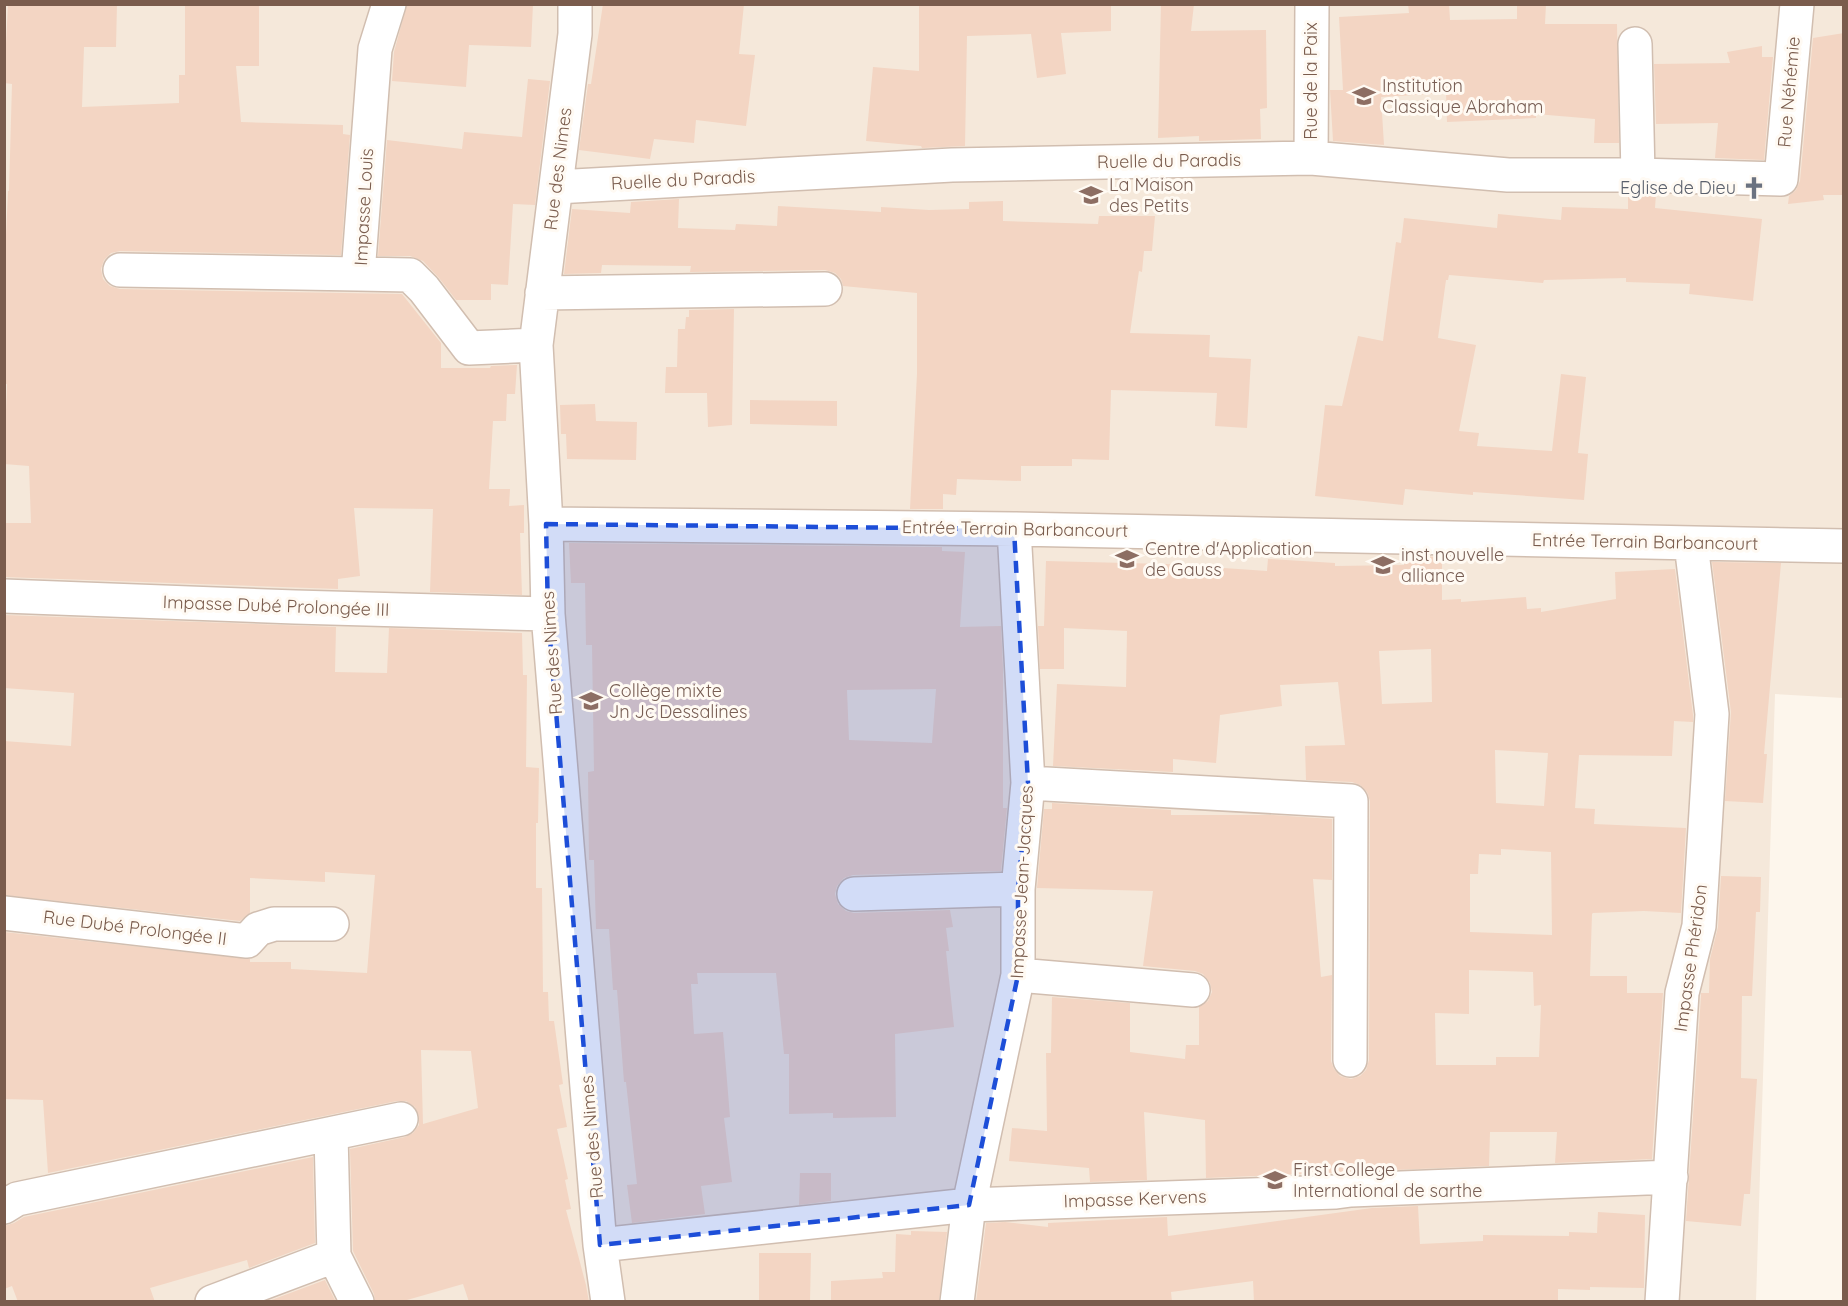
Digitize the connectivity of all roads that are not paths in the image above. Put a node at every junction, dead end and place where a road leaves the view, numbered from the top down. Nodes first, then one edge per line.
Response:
1 (389, 4) edge
2 (575, 4) edge
3 (1311, 4) edge
4 (1797, 4) edge
5 (1635, 44) dead end
6 (1311, 158) junction
7 (1638, 175) junction
8 (1781, 178) joint
9 (556, 187) junction
10 (120, 270) dead end
11 (358, 274) junction
12 (825, 289) dead end
13 (542, 293) junction
14 (536, 345) junction
15 (546, 524) junction
16 (1014, 529) junction
17 (1691, 544) junction
18 (1844, 546) edge
19 (4, 596) edge
20 (548, 614) junction
21 (1028, 783) junction
22 (1018, 890) junction
23 (854, 894) dead end
24 (4, 913) edge
25 (332, 924) dead end
26 (1018, 975) junction
27 (1192, 990) dead end
28 (1350, 1060) dead end
29 (401, 1119) dead end
30 (331, 1134) junction
31 (1671, 1178) junction
32 (969, 1204) junction
33 (4, 1208) edge
34 (600, 1245) junction
35 (334, 1256) junction
36 (212, 1302) edge
37 (357, 1302) edge
38 (608, 1302) edge
39 (957, 1302) edge
40 (1662, 1302) edge

1 - 11 street, Impasse Louis
2 - 9 street, Rue des Nimes
3 - 6 street, Rue de la Paix
4 - 8 street, Rue Néhémie
5 - 7 street
6 - 7 street, Ruelle du Paradis
6 - 9 street, Ruelle du Paradis
7 - 8 street, Ruelle du Paradis
9 - 13 street, Rue des Nimes
10 - 11 street
11 - 14 street, Impasse Louis
12 - 13 street
13 - 14 street, Rue des Nimes
14 - 15 street, Rue des Nimes
15 - 16 street, Entrée Terrain Barbancourt
15 - 20 street, Rue des Nimes
16 - 17 street, Entrée Terrain Barbancourt
16 - 21 street, Impasse Jean-Jacques
17 - 18 street, Entrée Terrain Barbancourt
17 - 31 street, Impasse Phéridon
19 - 20 street, Impasse Dubé Prolongée III
20 - 34 street, Rue des Nimes
21 - 22 street, Impasse Jean-Jacques
21 - 28 street
22 - 23 street
22 - 26 street, Impasse Jean-Jacques
24 - 25 street, Rue Dubé Prolongée II
26 - 27 street
26 - 32 street, Impasse Jean-Jacques
29 - 30 street
30 - 33 street
30 - 35 street
31 - 32 street, Impasse Kervens
31 - 40 street, Impasse Phéridon
32 - 34 street, Impasse Kervens
32 - 39 street, Impasse Jean-Jacques
34 - 38 street, Rue des Nimes
35 - 36 street
35 - 37 street

